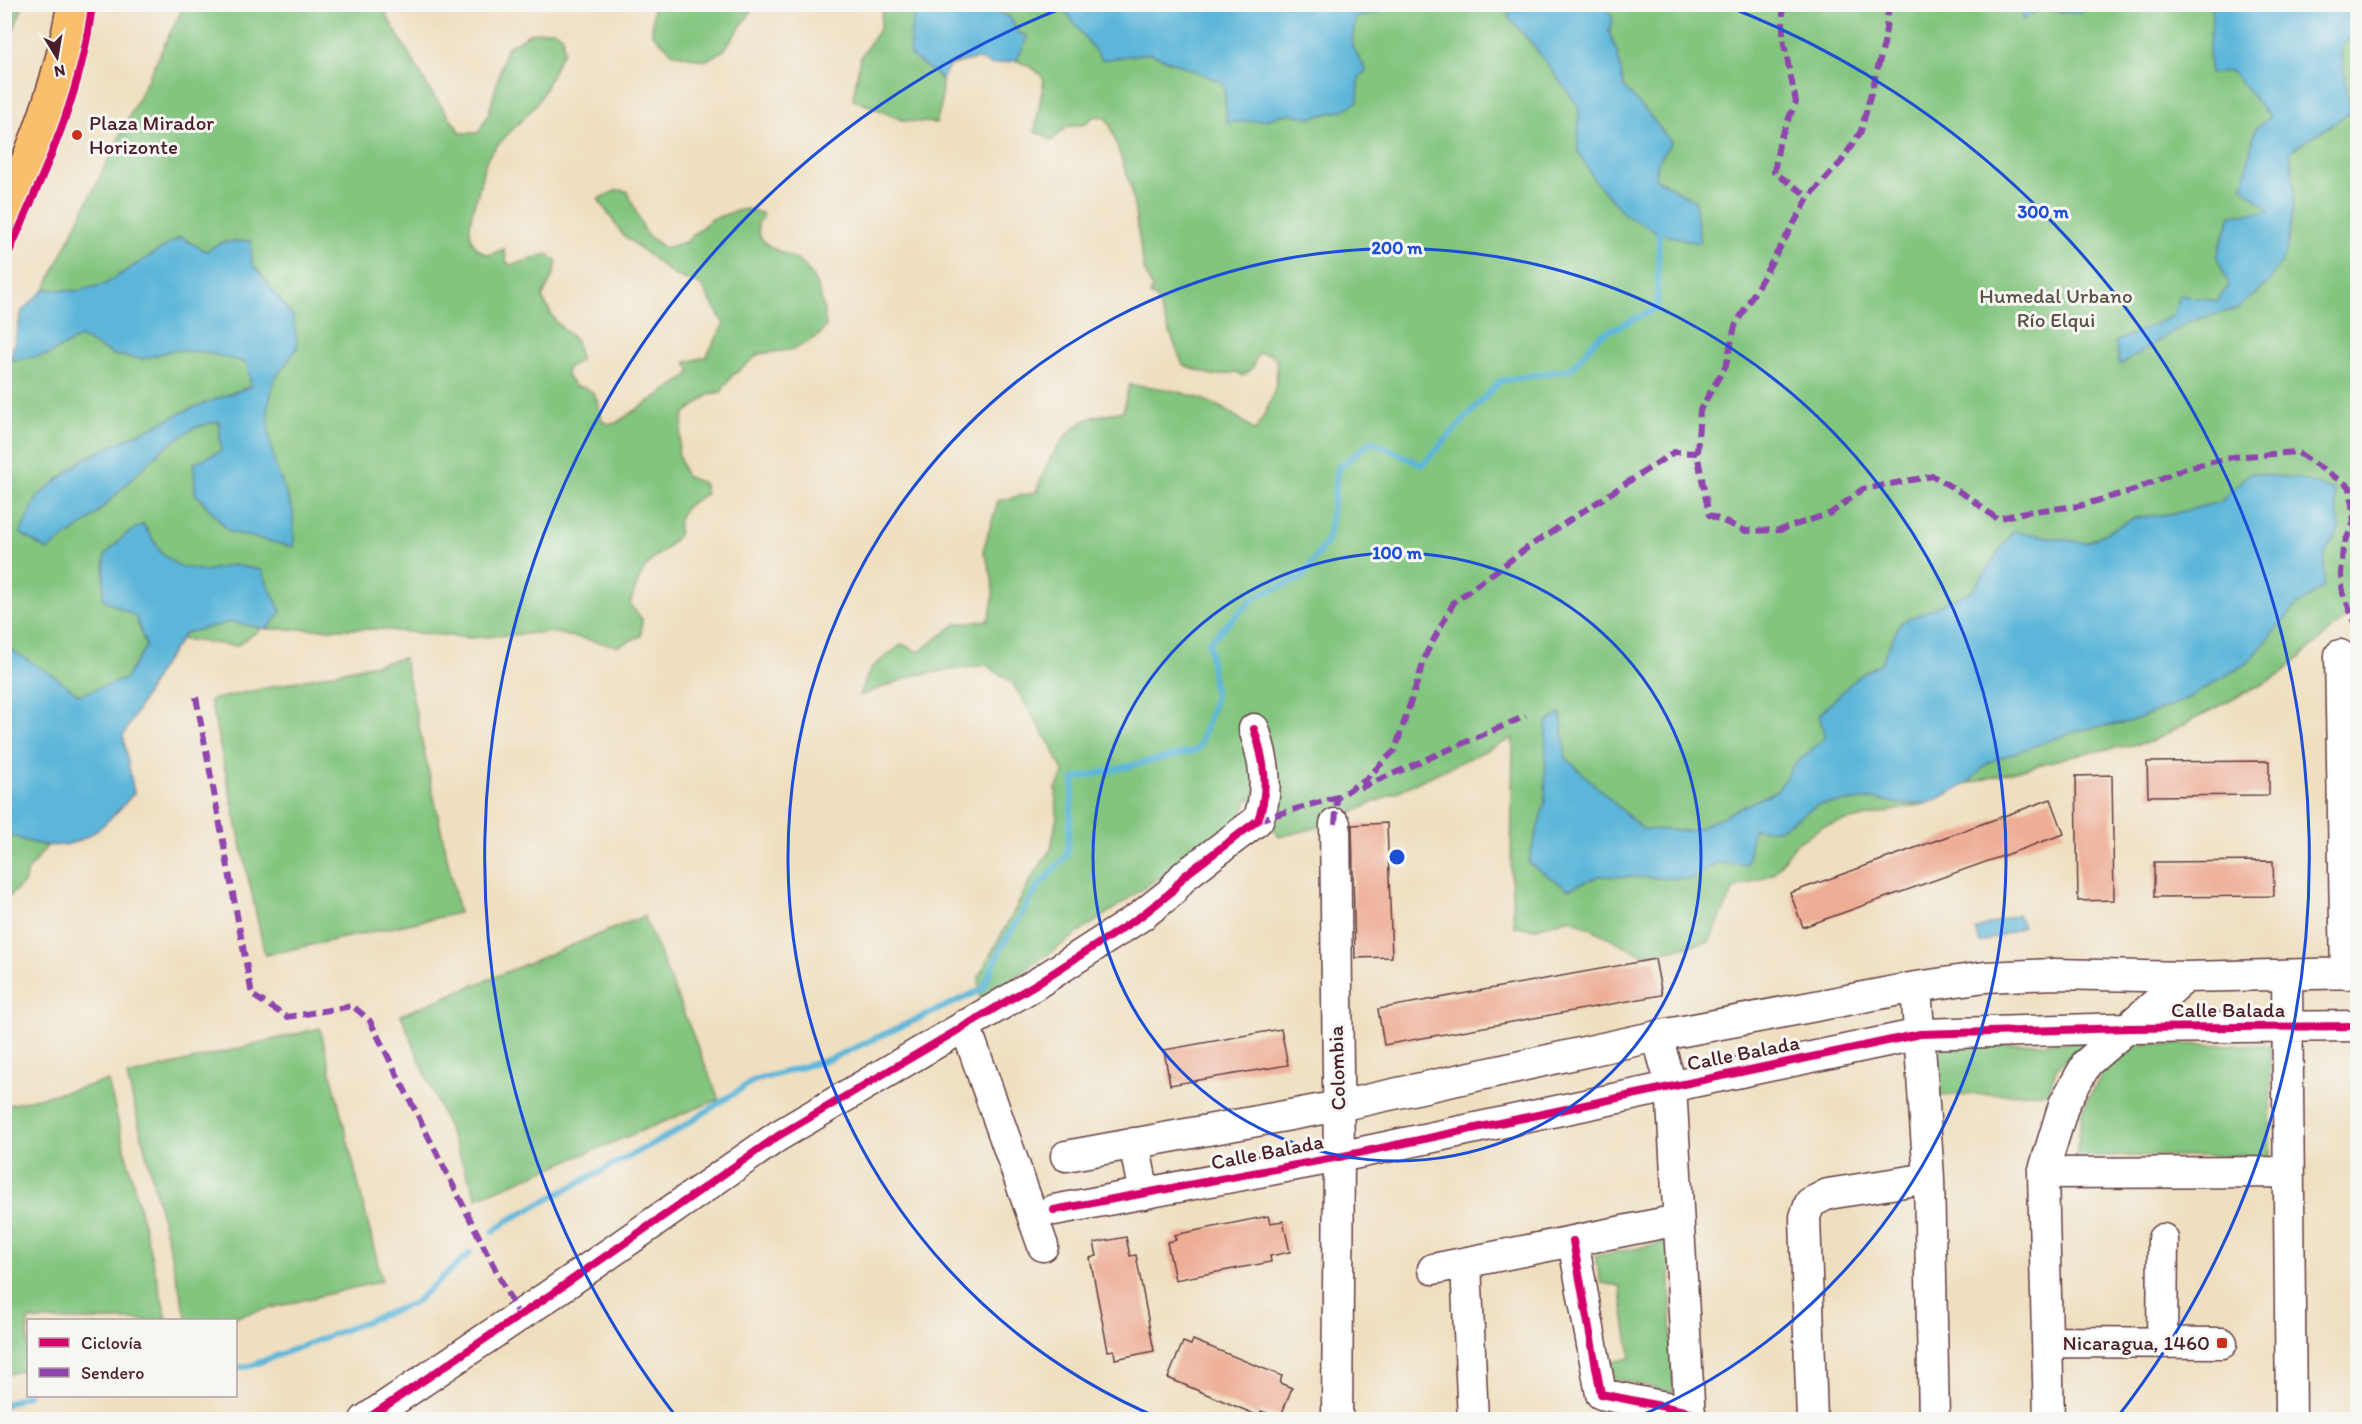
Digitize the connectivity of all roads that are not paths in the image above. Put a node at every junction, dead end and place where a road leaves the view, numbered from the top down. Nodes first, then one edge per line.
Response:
1 (74, 4) edge
2 (4, 213) edge
3 (2340, 655) dead end
4 (1254, 729) dead end
5 (1335, 824) dead end
6 (2352, 973) edge
7 (2186, 976) junction
8 (2287, 976) junction
9 (1916, 987) junction
10 (965, 1025) junction
11 (2358, 1026) edge
12 (2128, 1028) junction
13 (2288, 1029) junction
14 (1920, 1034) junction
15 (1657, 1036) junction
16 (1671, 1085) junction
17 (1339, 1106) junction
18 (1134, 1143) junction
19 (1066, 1155) dead end
20 (1340, 1157) junction
21 (2287, 1172) junction
22 (2043, 1173) junction
23 (1929, 1178) junction
24 (1144, 1194) junction
25 (1054, 1210) dead end
26 (1678, 1220) junction
27 (2163, 1239) dead end
28 (1573, 1241) junction
29 (1043, 1246) dead end
30 (1466, 1263) junction
31 (1433, 1269) dead end
32 (2047, 1342) junction
33 (2162, 1342) junction
34 (2222, 1342) dead end
35 (1690, 1415) edge
36 (365, 1419) edge
37 (1337, 1419) edge
38 (1473, 1419) edge
39 (1812, 1419) edge
40 (1934, 1419) edge
41 (2049, 1419) edge
42 (2291, 1419) edge

1 - 2 main road
3 - 6 street
4 - 10 street
5 - 17 street, Colombia
6 - 8 street, Calle Balada
7 - 8 street, Calle Balada
7 - 9 street, Calle Balada
7 - 12 street
8 - 13 street
9 - 14 street
9 - 15 street, Calle Balada
10 - 29 street
10 - 36 street
11 - 13 street, Calle Balada
12 - 13 street, Calle Balada
12 - 14 street, Calle Balada
12 - 22 street
13 - 21 street
14 - 16 street, Calle Balada
14 - 23 street
15 - 16 street
15 - 17 street, Calle Balada
16 - 20 street, Calle Balada
16 - 26 street
17 - 18 street, Calle Balada
17 - 20 street, Colombia
18 - 19 street, Calle Balada
18 - 24 street
20 - 24 street, Calle Balada
20 - 37 street, Colombia
21 - 22 street
21 - 42 street
22 - 32 street
23 - 39 street
23 - 40 street
24 - 25 street, Calle Balada
26 - 28 street
26 - 35 street
27 - 33 street
28 - 30 street
28 - 35 street
30 - 31 street
30 - 38 street
32 - 33 street
32 - 41 street
33 - 34 street

